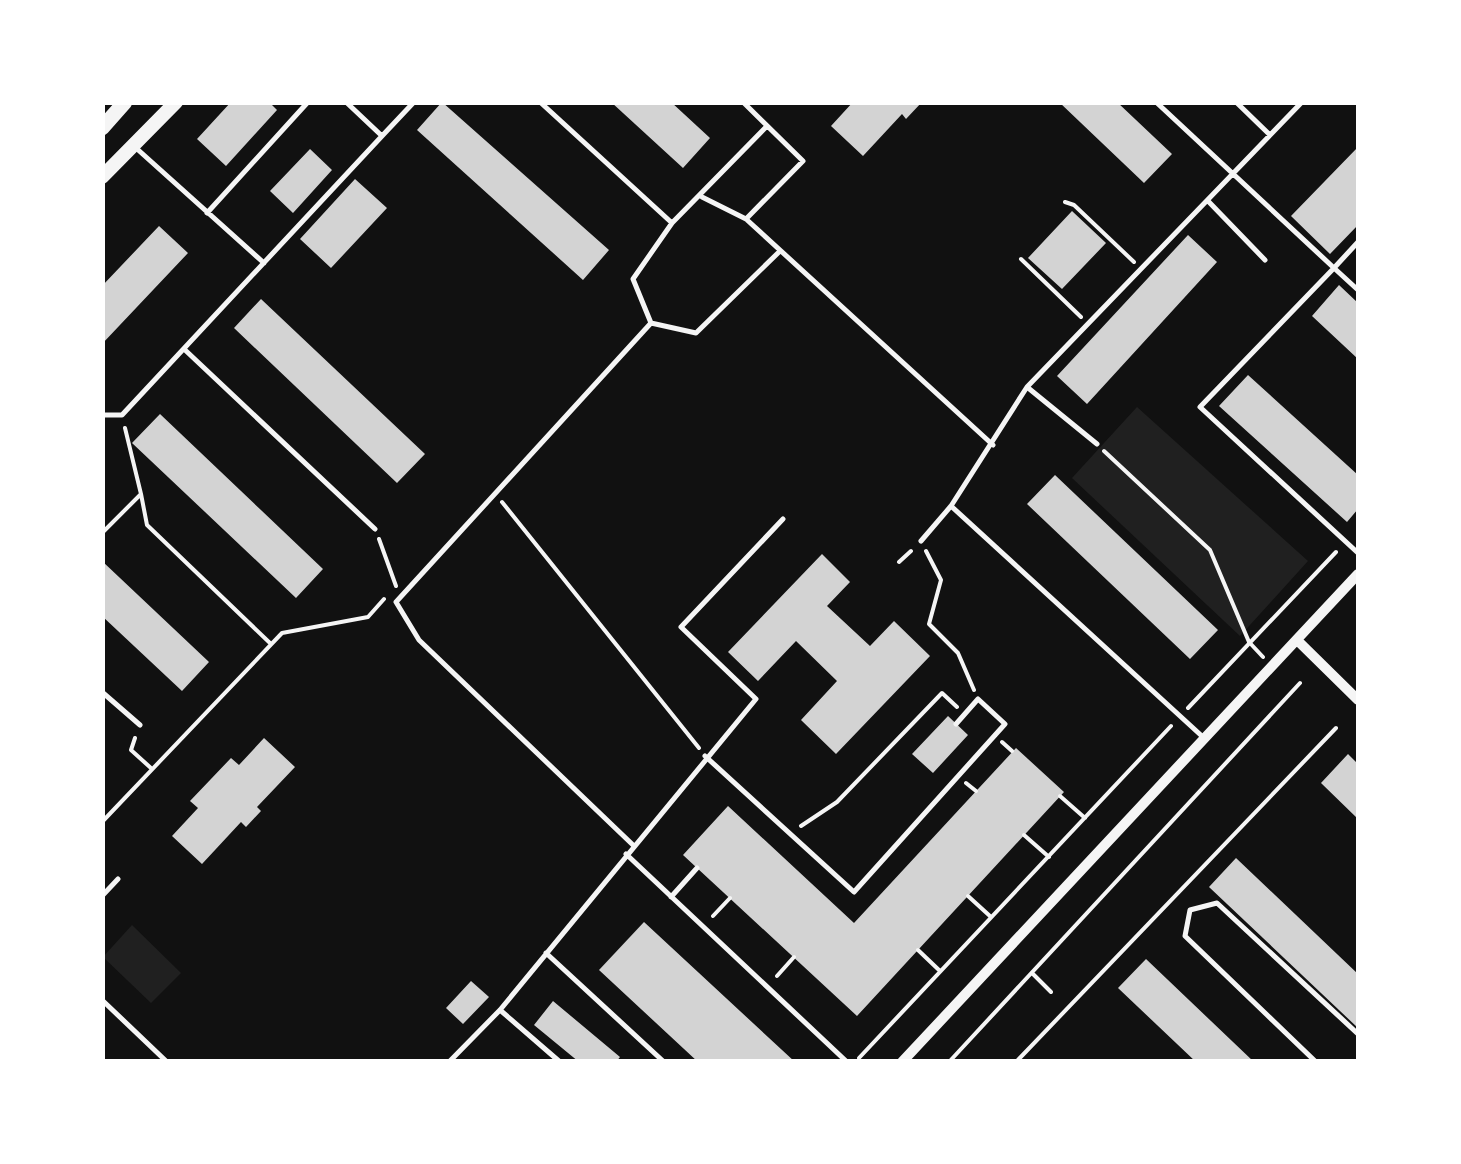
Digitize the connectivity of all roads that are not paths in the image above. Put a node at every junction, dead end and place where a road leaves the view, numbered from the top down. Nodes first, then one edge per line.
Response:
1 (126, 102) edge
2 (176, 102) edge
3 (308, 102) edge
4 (346, 102) edge
5 (414, 102) edge
6 (540, 102) edge
7 (743, 102) edge
8 (1156, 102) edge
9 (1236, 102) edge
10 (1302, 102) edge
11 (767, 126) junction
12 (102, 128) edge
13 (1270, 135) junction
14 (382, 136) junction
15 (136, 148) junction
16 (1232, 175) junction
17 (102, 177) edge
18 (702, 197) junction
19 (1207, 200) junction
20 (208, 212) junction
21 (746, 220) junction
22 (672, 223) junction
23 (1358, 242) edge
24 (780, 251) junction
25 (1265, 260) dead end
26 (264, 263) junction
27 (1334, 268) junction
28 (1358, 290) edge
29 (651, 323) junction
30 (184, 348) junction
31 (1027, 387) junction
32 (102, 415) edge
33 (1097, 444) road end
34 (993, 445) junction
35 (951, 506) junction
36 (783, 519) dead end
37 (375, 529) road end
38 (921, 541) road end
39 (1358, 553) edge
40 (1358, 574) edge
41 (1296, 640) junction
42 (102, 692) edge
43 (1358, 700) edge
44 (956, 724) dead end
45 (140, 725) dead end
46 (1204, 738) junction
47 (705, 756) junction
48 (633, 845) junction
49 (626, 854) junction
50 (698, 868) dead end
51 (118, 879) dead end
52 (102, 896) edge
53 (671, 897) junction
54 (546, 952) junction
55 (102, 1000) edge
56 (500, 1010) junction
57 (1358, 1034) edge
58 (167, 1062) edge
59 (449, 1062) edge
60 (560, 1062) edge
61 (664, 1062) edge
62 (846, 1062) edge
63 (902, 1062) edge
64 (1316, 1062) edge

1 - 12 main road
2 - 15 main road
3 - 20 lane
4 - 14 lane
5 - 14 lane
6 - 22 lane
7 - 11 lane
8 - 16 lane
9 - 13 lane
10 - 13 lane
11 - 18 lane
11 - 21 lane
13 - 16 lane
14 - 26 lane
15 - 17 main road
15 - 20 lane
16 - 19 lane
16 - 27 lane
18 - 21 lane
18 - 22 lane
19 - 25 lane
19 - 31 lane
20 - 26 lane
21 - 24 lane
22 - 29 lane
23 - 27 lane
24 - 29 lane
24 - 34 lane
26 - 30 lane
27 - 28 lane
27 - 39 lane
29 - 48 lane
30 - 32 lane
30 - 37 lane
31 - 33 lane
31 - 34 lane
34 - 35 lane
35 - 38 lane
35 - 46 lane
36 - 47 lane
40 - 41 street
41 - 43 street
41 - 46 street
42 - 45 lane
44 - 47 lane
46 - 63 street
47 - 48 lane
48 - 49 lane
49 - 53 lane
49 - 54 lane
50 - 53 lane
51 - 52 lane
53 - 62 lane
54 - 56 lane
54 - 61 lane
55 - 58 lane
56 - 59 lane
56 - 60 lane
57 - 64 lane

